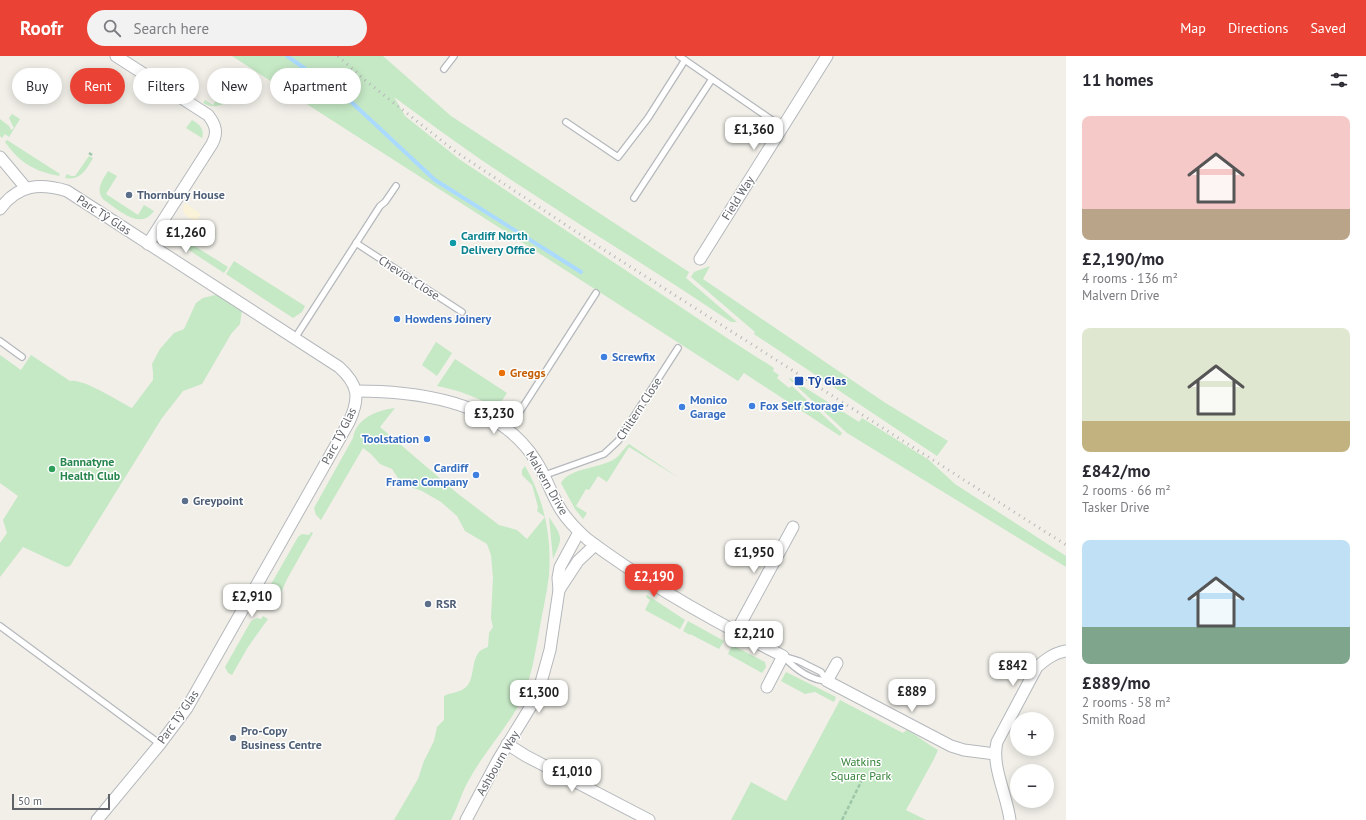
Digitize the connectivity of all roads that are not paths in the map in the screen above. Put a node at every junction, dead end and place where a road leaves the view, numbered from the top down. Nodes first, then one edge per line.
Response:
1 (116, 56) edge
2 (454, 56) edge
3 (679, 56) edge
4 (827, 56) edge
5 (685, 60) junction
6 (444, 69) dead end
7 (712, 79) junction
8 (566, 122) dead end
9 (782, 127) junction
10 (0, 157) edge
11 (396, 186) dead end
12 (26, 188) junction
13 (634, 198) dead end
14 (0, 209) edge
15 (356, 243) junction
16 (148, 244) junction
17 (700, 259) dead end
18 (596, 293) dead end
19 (462, 312) dead end
20 (295, 338) junction
21 (0, 341) edge
22 (678, 348) dead end
23 (22, 357) dead end
24 (356, 391) junction
25 (508, 430) junction
26 (545, 475) junction
27 (793, 527) dead end
28 (579, 532) junction
29 (596, 545) junction
30 (753, 551) dead end
31 (774, 563) junction
32 (559, 590) junction
33 (0, 626) edge
34 (736, 632) junction
35 (1066, 652) edge
36 (783, 656) junction
37 (836, 663) dead end
38 (827, 681) junction
39 (767, 687) dead end
40 (160, 744) junction
41 (507, 744) junction
42 (995, 754) junction
43 (97, 820) edge
44 (466, 820) edge
45 (649, 820) edge
46 (1010, 820) edge

1 - 16 street
2 - 6 lane
3 - 5 lane
4 - 9 street, Field Way
5 - 7 lane
5 - 8 lane
7 - 9 lane
7 - 13 lane
9 - 17 street, Field Way
10 - 12 street
11 - 15 lane
12 - 14 street, Parc Tŷ Glas
12 - 16 street, Parc Tŷ Glas
15 - 19 lane, Cheviot Close
15 - 20 lane
16 - 20 street, Parc Tŷ Glas
18 - 25 lane
20 - 24 street, Parc Tŷ Glas
21 - 23 lane
22 - 26 lane, Chiltern Close
24 - 25 street, Malvern Drive
24 - 40 street, Parc Tŷ Glas
25 - 26 street, Malvern Drive
26 - 28 street, Malvern Drive
27 - 31 street
28 - 29 street, Malvern Drive
28 - 32 street, Ashbourn Way
29 - 32 street, Ashbourn Way
29 - 34 street, Malvern Drive
30 - 31 street
31 - 34 street
32 - 41 street, Ashbourn Way
33 - 40 lane
34 - 36 street, Malvern Drive
35 - 42 street
36 - 38 lane
36 - 38 lane
36 - 39 street
37 - 38 street
38 - 42 street
40 - 43 street, Parc Tŷ Glas
41 - 44 street, Ashbourn Way
41 - 45 street
42 - 46 street

